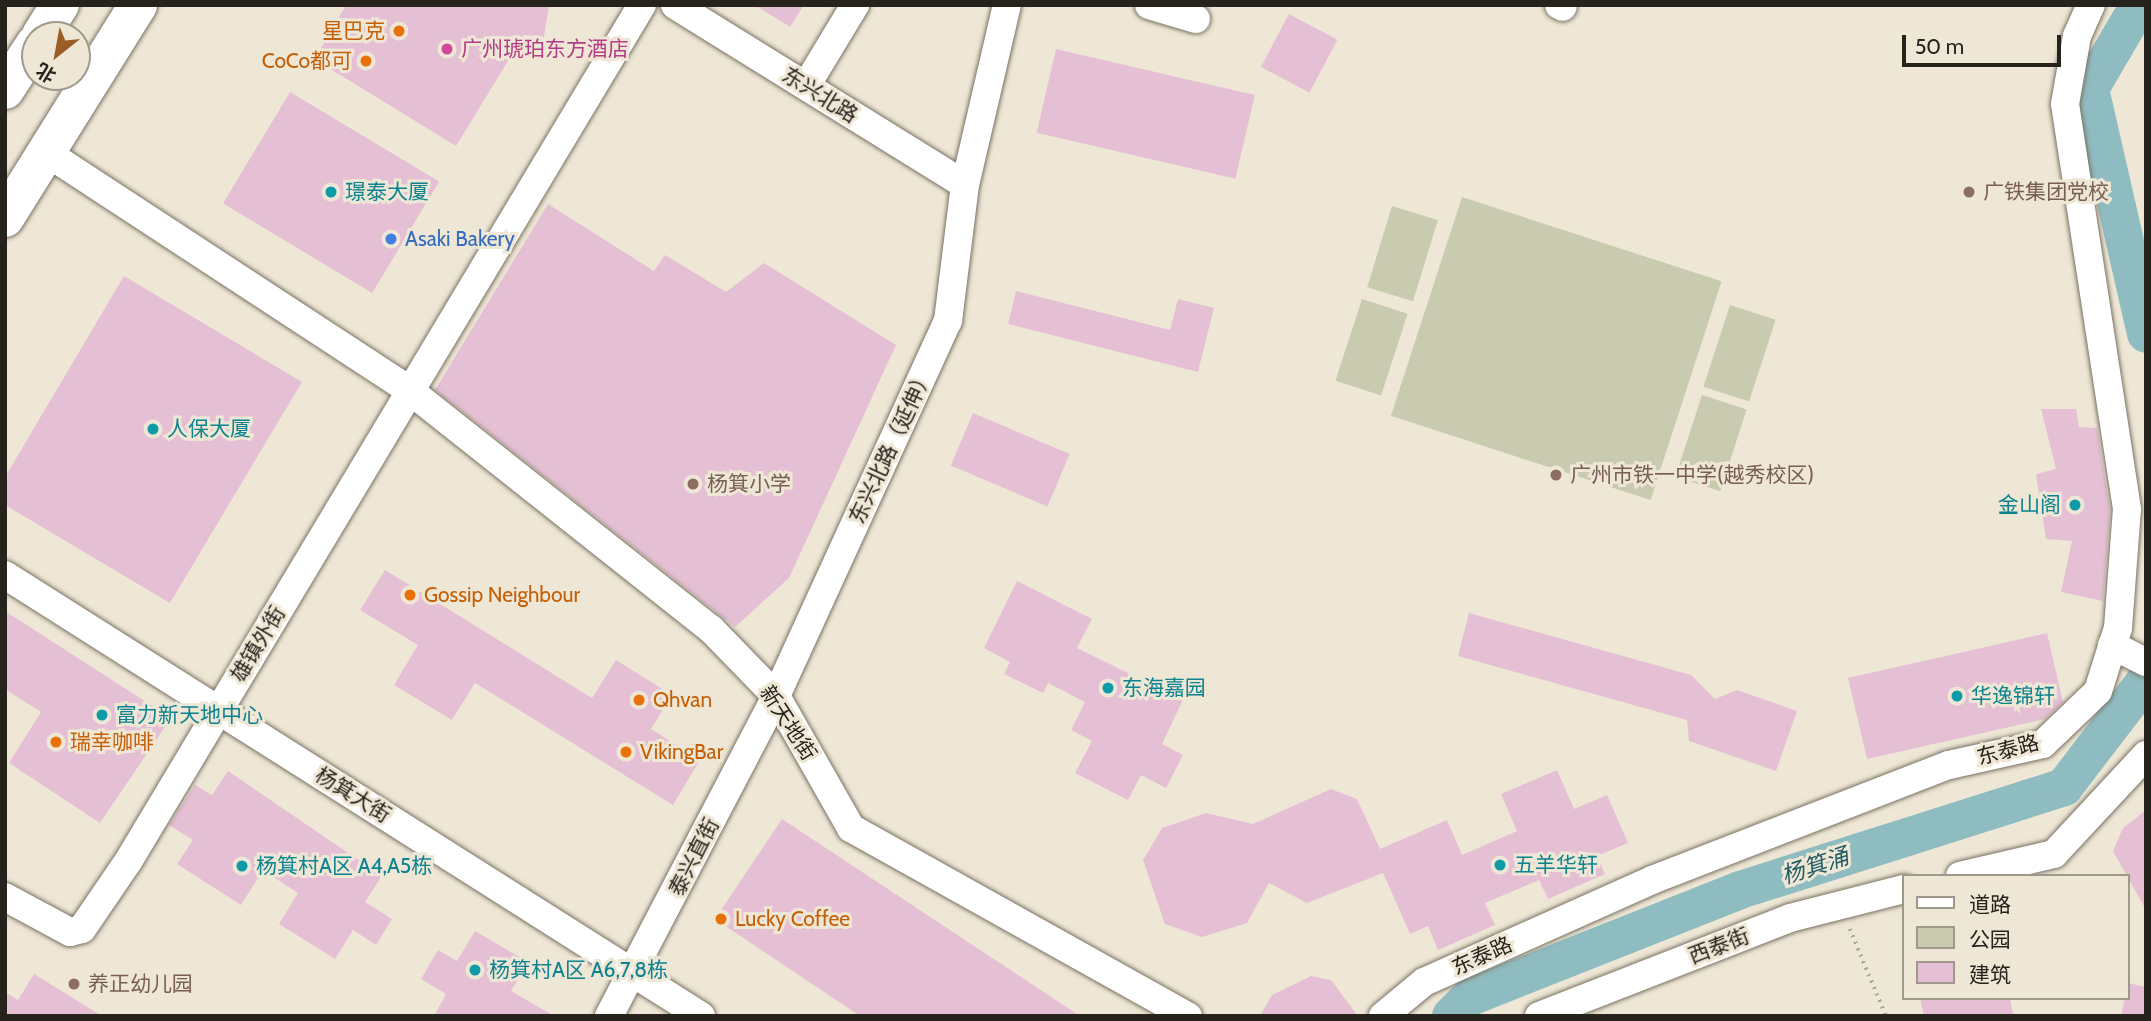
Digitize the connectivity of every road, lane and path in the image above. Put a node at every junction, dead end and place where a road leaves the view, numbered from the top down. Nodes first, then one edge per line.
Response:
1 (60, 5) edge
2 (138, 5) edge
3 (642, 5) edge
4 (675, 5) edge
5 (855, 5) edge
6 (1007, 5) edge
7 (1149, 5) edge
8 (2091, 5) edge
9 (1196, 19) dead end
10 (50, 21) edge
11 (21, 65) edge
12 (807, 86) junction
13 (5, 90) edge
14 (47, 153) junction
15 (965, 185) junction
16 (5, 218) edge
17 (409, 390) junction
18 (5, 575) edge
19 (2112, 645) junction
20 (2144, 661) edge
21 (776, 696) junction
22 (219, 710) junction
23 (2146, 755) edge
24 (1969, 874) edge
25 (1902, 889) edge
26 (5, 897) edge
27 (1839, 904) junction
28 (635, 972) junction
29 (609, 1016) edge
30 (701, 1016) edge
31 (1188, 1016) edge
32 (1383, 1016) edge
33 (1538, 1016) edge
34 (1886, 1016) edge

1 - 10 highway
2 - 14 highway
3 - 17 street, 雄镇外街
4 - 12 street, 东兴北路
5 - 12 street
6 - 15 street, 东兴北路（延伸）
7 - 9 street
8 - 19 street, 东泰路
11 - 13 highway
12 - 15 street, 东兴北路
14 - 16 highway
14 - 17 street, 新天地街
15 - 21 street, 东兴北路（延伸）
17 - 21 street, 新天地街
17 - 22 street, 雄镇外街
18 - 22 street, 杨箕大街
19 - 20 street
19 - 32 street, 东泰路
21 - 28 street, 泰兴直街
21 - 31 street, 新天地街
22 - 26 street, 雄镇外街
22 - 28 street, 杨箕大街
23 - 24 street
25 - 27 street, 西泰街
27 - 33 street, 西泰街
27 - 34 path
28 - 29 street, 泰兴直街
28 - 30 street, 杨箕大街

